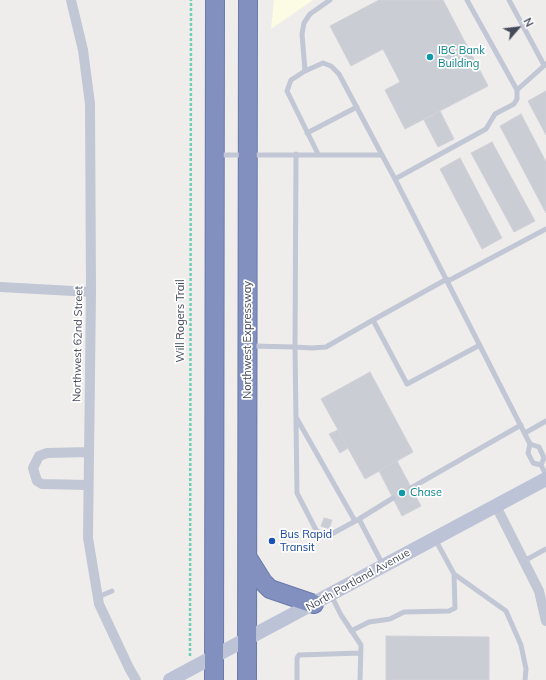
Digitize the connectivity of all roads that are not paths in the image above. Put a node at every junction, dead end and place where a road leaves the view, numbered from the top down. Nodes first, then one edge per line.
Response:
1 (71, 0) edge
2 (215, 0) edge
3 (248, 0) edge
4 (330, 0) edge
5 (467, 0) edge
6 (509, 0) edge
7 (545, 65) edge
8 (305, 71) junction
9 (517, 90) junction
10 (357, 107) junction
11 (307, 133) junction
12 (249, 154) junction
13 (296, 154) junction
14 (318, 154) junction
15 (215, 155) junction
16 (382, 155) junction
17 (395, 179) junction
18 (546, 229) edge
19 (448, 280) junction
20 (0, 287) edge
21 (91, 292) junction
22 (373, 320) junction
23 (480, 345) junction
24 (248, 346) junction
25 (294, 347) junction
26 (296, 416) junction
27 (546, 421) edge
28 (521, 425) junction
29 (525, 433) junction
30 (530, 444) junction
31 (89, 452) junction
32 (541, 465) junction
33 (546, 475) edge
34 (546, 479) edge
35 (88, 485) junction
36 (411, 488) dead end
37 (393, 498) dead end
38 (496, 506) junction
39 (357, 520) junction
40 (434, 538) junction
41 (546, 549) edge
42 (248, 558) junction
43 (524, 561) junction
44 (384, 566) junction
45 (454, 574) junction
46 (112, 591) dead end
47 (331, 595) junction
48 (98, 597) junction
49 (314, 604) junction
50 (546, 621) edge
51 (352, 631) junction
52 (247, 639) junction
53 (360, 653) junction
54 (214, 656) junction
55 (136, 680) edge
56 (170, 680) edge
57 (214, 680) edge
58 (247, 680) edge
59 (297, 680) edge
60 (360, 680) edge
61 (525, 680) edge

1 - 21 street, Northwest 62nd Street
2 - 15 highway
3 - 12 highway, Northwest Expressway
4 - 8 lane
5 - 9 lane
6 - 7 lane
7 - 9 lane
8 - 10 lane
8 - 11 lane
9 - 17 lane
10 - 11 lane
10 - 16 lane
11 - 14 lane
12 - 13 lane
12 - 15 lane
12 - 24 highway, Northwest Expressway
13 - 14 lane
13 - 25 lane
14 - 16 lane
15 - 54 highway
16 - 17 lane
17 - 19 lane
18 - 19 lane
19 - 22 lane
19 - 23 lane
20 - 21 street
21 - 31 street, Northwest 62nd Street
22 - 23 lane
22 - 25 lane
23 - 28 lane
24 - 25 lane
24 - 42 highway, Northwest Expressway
25 - 26 lane
26 - 39 lane
26 - 39 lane
27 - 29 lane
28 - 29 lane
28 - 36 lane
29 - 30 lane
30 - 32 lane
30 - 32 lane
31 - 35 street, Northwest 62nd Street
31 - 35 street
32 - 33 lane
34 - 38 main road, North Portland Avenue
35 - 48 street, Northwest 62nd Street
37 - 39 lane
38 - 40 main road, North Portland Avenue
38 - 43 street
39 - 44 lane
40 - 44 main road, North Portland Avenue
40 - 45 lane
41 - 43 lane
42 - 49 highway
42 - 52 highway, Northwest Expressway
43 - 50 street
44 - 47 main road, North Portland Avenue
45 - 51 lane
45 - 61 lane
46 - 48 lane
47 - 49 main road, North Portland Avenue
47 - 51 lane
48 - 55 street, Northwest 62nd Street
49 - 52 main road, North Portland Avenue
51 - 53 lane
52 - 54 main road, North Portland Avenue
52 - 58 highway, Northwest Expressway
53 - 59 lane
53 - 60 lane
54 - 56 main road, North Portland Avenue
54 - 57 highway

